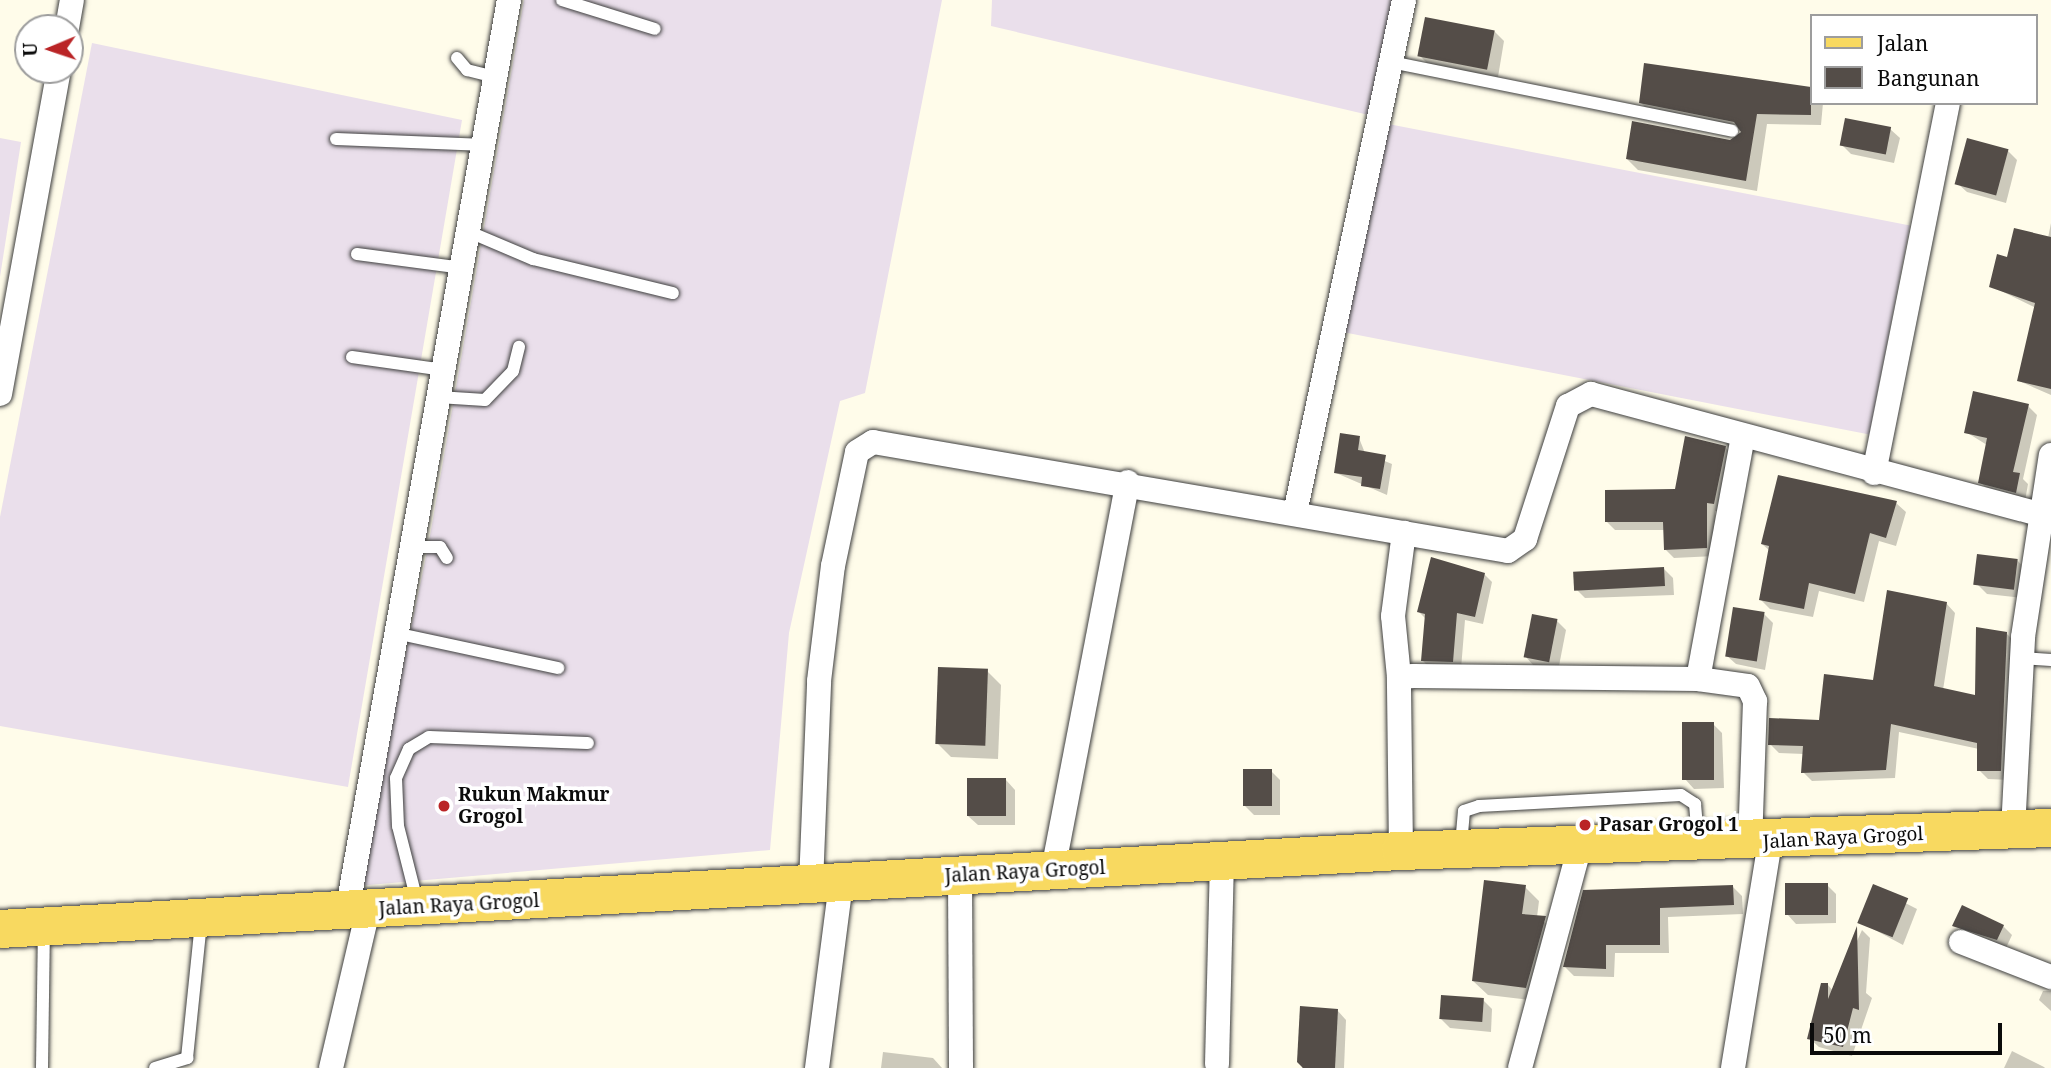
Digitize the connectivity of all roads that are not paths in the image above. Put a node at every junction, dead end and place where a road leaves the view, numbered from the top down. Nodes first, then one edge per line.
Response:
1 (509, 0) edge
2 (562, 0) edge
3 (1404, 0) edge
4 (655, 29) dead end
5 (457, 58) dead end
6 (1391, 62) junction
7 (498, 78) junction
8 (56, 84) edge
9 (1948, 105) edge
10 (1732, 131) dead end
11 (336, 139) dead end
12 (486, 145) junction
13 (467, 231) junction
14 (357, 254) dead end
15 (464, 268) junction
16 (673, 293) dead end
17 (519, 347) dead end
18 (352, 357) dead end
19 (444, 370) junction
20 (0, 394) edge
21 (438, 397) junction
22 (1744, 436) junction
23 (2051, 455) edge
24 (1874, 473) junction
25 (1128, 482) junction
26 (1295, 513) junction
27 (2038, 514) junction
28 (1404, 533) junction
29 (411, 547) junction
30 (447, 558) dead end
31 (396, 633) junction
32 (2021, 658) junction
33 (2051, 660) edge
34 (558, 668) dead end
35 (1399, 677) junction
36 (1699, 679) junction
37 (588, 743) dead end
38 (2051, 828) edge
39 (2013, 830) junction
40 (1760, 842) junction
41 (1699, 843) junction
42 (1580, 846) junction
43 (1461, 849) junction
44 (1401, 851) junction
45 (1222, 863) junction
46 (1053, 870) junction
47 (960, 876) junction
48 (826, 884) junction
49 (420, 908) junction
50 (358, 911) junction
51 (201, 922) junction
52 (44, 927) junction
53 (0, 929) edge
54 (1961, 942) dead end
55 (2051, 977) edge
56 (1217, 1064) dead end
57 (42, 1068) edge
58 (155, 1068) edge
59 (331, 1068) edge
60 (817, 1068) edge
61 (961, 1068) edge
62 (1520, 1068) edge
63 (1733, 1068) edge

1 - 7 street
2 - 4 lane
3 - 6 street
5 - 7 lane
6 - 10 lane
6 - 26 street
7 - 12 street
8 - 20 street
9 - 24 street
11 - 12 lane
12 - 13 street
13 - 15 street
13 - 16 lane
14 - 15 lane
15 - 19 street
17 - 21 lane
18 - 19 lane
19 - 21 street
21 - 29 street
22 - 24 street
22 - 28 street
22 - 36 street
23 - 27 street
24 - 27 street
25 - 26 street
25 - 46 street
25 - 48 street
26 - 28 street
27 - 32 street
28 - 35 street
29 - 30 lane
29 - 31 street
31 - 34 lane
31 - 50 street
32 - 33 lane
32 - 39 street
35 - 36 street
35 - 44 street
36 - 40 street
37 - 49 lane
38 - 39 main road, Jalan Raya Grogol
39 - 40 main road, Jalan Raya Grogol
40 - 41 main road, Jalan Raya Grogol
40 - 63 street
41 - 42 main road, Jalan Raya Grogol
41 - 43 lane
42 - 43 main road, Jalan Raya Grogol
42 - 62 street
43 - 44 main road, Jalan Raya Grogol
44 - 45 main road, Jalan Raya Grogol
45 - 46 main road, Jalan Raya Grogol
45 - 56 street
46 - 47 main road, Jalan Raya Grogol
47 - 48 main road, Jalan Raya Grogol
47 - 61 street
48 - 49 main road, Jalan Raya Grogol
48 - 60 street
49 - 50 main road, Jalan Raya Grogol
50 - 51 main road, Jalan Raya Grogol
50 - 59 street
51 - 52 main road, Jalan Raya Grogol
51 - 58 lane
52 - 53 main road, Jalan Raya Grogol
52 - 57 lane
54 - 55 street

